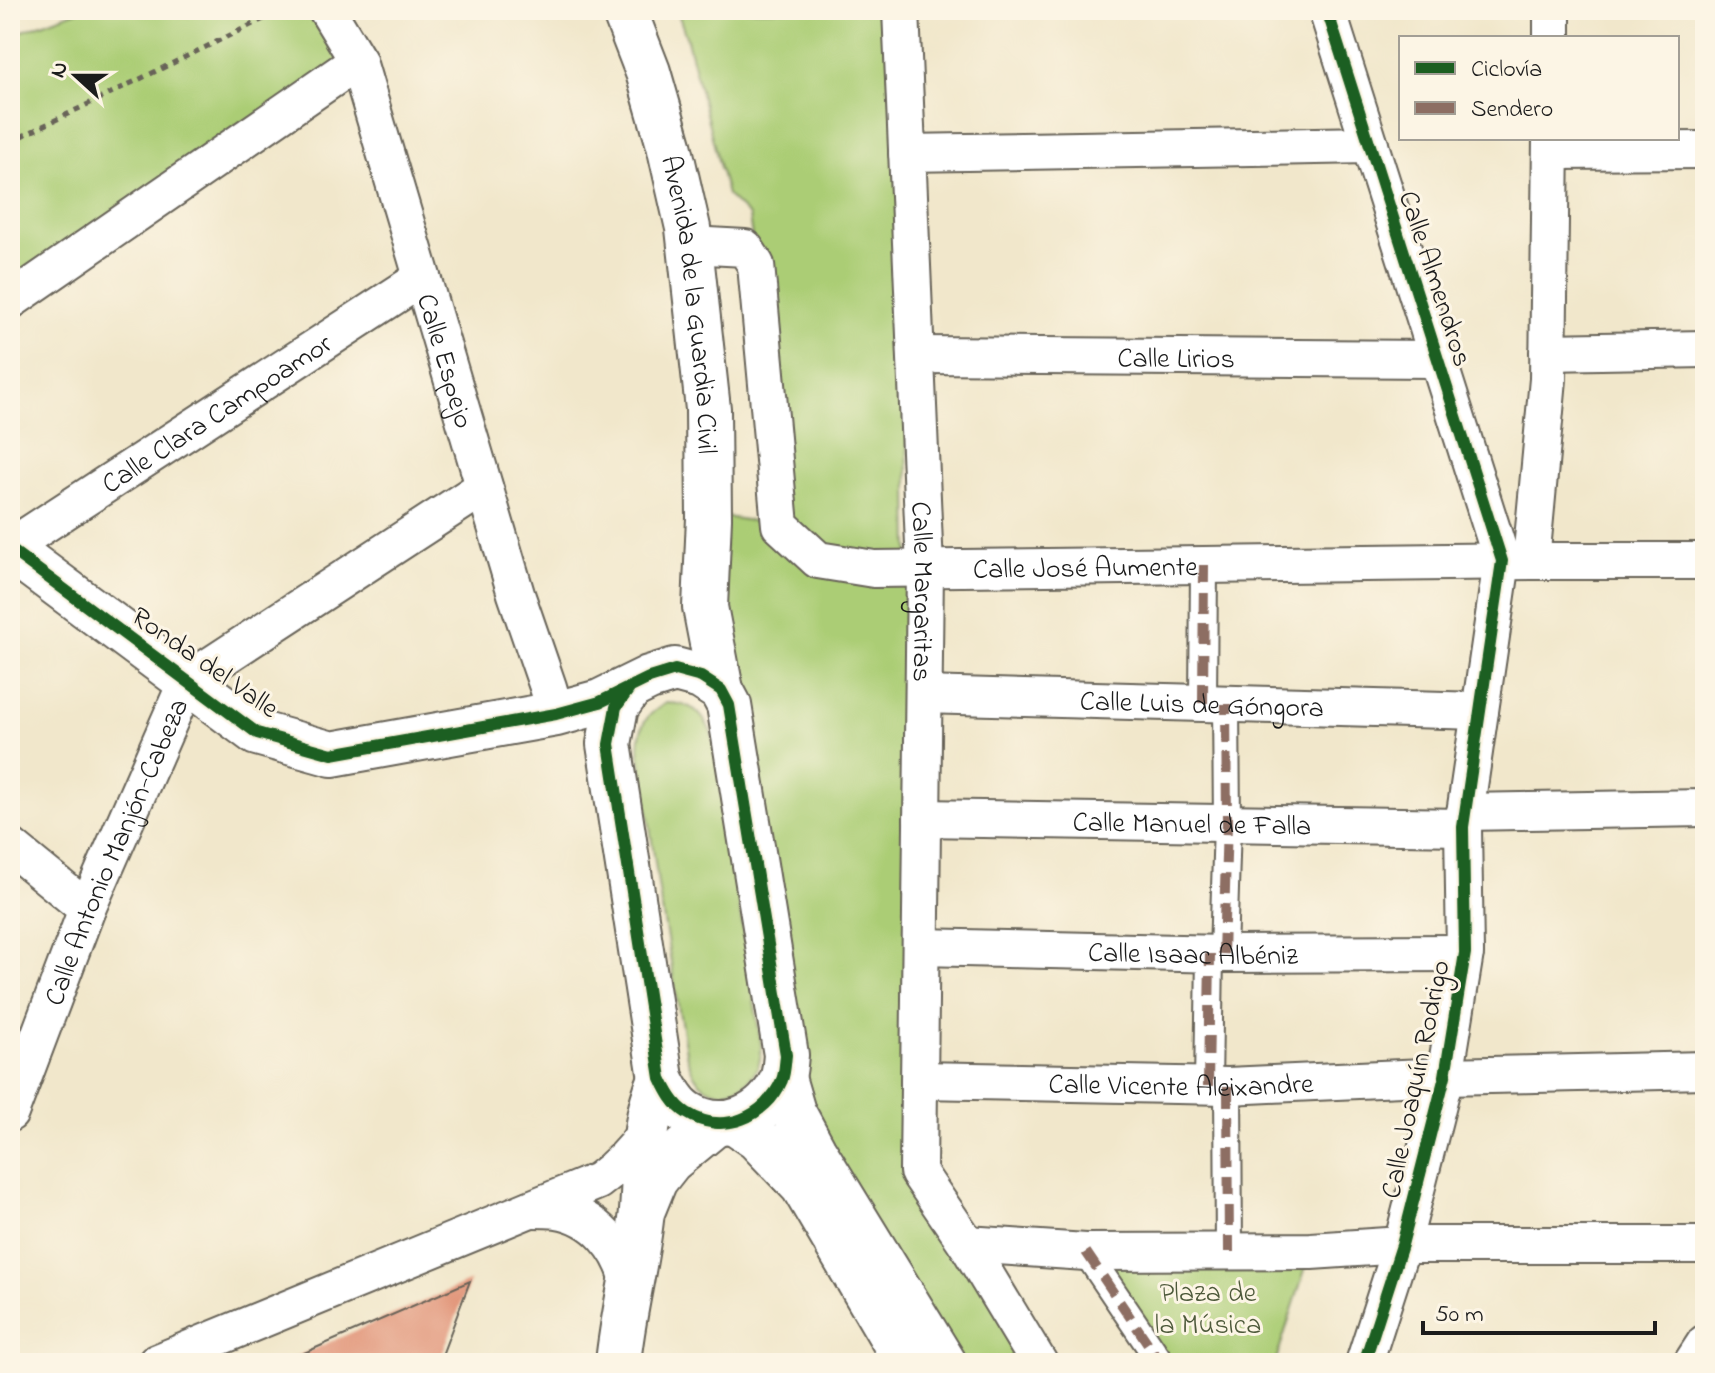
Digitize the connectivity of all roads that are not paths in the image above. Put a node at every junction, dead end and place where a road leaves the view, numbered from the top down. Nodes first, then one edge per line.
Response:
1 (327, 10) edge
2 (624, 10) edge
3 (901, 10) edge
4 (1327, 10) edge
5 (1552, 10) edge
6 (1552, 36) edge
7 (358, 61) junction
8 (1370, 145) junction
9 (1551, 145) edge
10 (1705, 150) edge
11 (907, 153) junction
12 (690, 245) junction
13 (422, 278) junction
14 (10, 301) edge
15 (1705, 349) edge
16 (1548, 352) junction
17 (916, 355) junction
18 (1437, 359) junction
19 (484, 487) junction
20 (10, 548) edge
21 (1516, 561) junction
22 (1705, 561) edge
23 (1204, 565) junction
24 (925, 568) junction
25 (705, 607) junction
26 (187, 681) junction
27 (639, 683) junction
28 (721, 690) junction
29 (924, 695) junction
30 (1214, 703) junction
31 (1480, 711) junction
32 (556, 714) junction
33 (609, 744) junction
34 (1705, 808) edge
35 (922, 818) junction
36 (1464, 819) junction
37 (1227, 823) junction
38 (10, 846) edge
39 (87, 909) junction
40 (921, 947) junction
41 (1465, 953) junction
42 (1217, 954) junction
43 (1705, 1070) edge
44 (1445, 1076) junction
45 (661, 1078) junction
46 (783, 1078) junction
47 (919, 1080) junction
48 (1218, 1086) junction
49 (10, 1113) edge
50 (725, 1123) junction
51 (645, 1133) junction
52 (531, 1209) junction
53 (642, 1213) junction
54 (967, 1244) junction
55 (1402, 1245) junction
56 (1705, 1245) edge
57 (1086, 1252) junction
58 (1229, 1252) junction
59 (630, 1285) junction
60 (1705, 1343) edge
61 (156, 1363) edge
62 (618, 1363) edge
63 (907, 1363) edge
64 (944, 1363) edge
65 (1039, 1363) edge
66 (1161, 1363) edge
67 (1364, 1363) edge
68 (1692, 1363) edge

1 - 7 street, Calle Espejo
2 - 12 street, Avenida de la Guardia Civil
3 - 11 street, Calle Margaritas
4 - 8 street, Calle Almendros
5 - 6 street
7 - 13 street, Calle Espejo
7 - 14 street
8 - 11 street
8 - 18 street, Calle Almendros
9 - 10 street
9 - 16 street, Calle Joaquín Rodrigo
11 - 17 street, Calle Margaritas
12 - 24 street, Calle José Aumente
12 - 25 street, Avenida de la Guardia Civil
13 - 19 street, Calle Espejo
13 - 20 street, Calle Clara Campoamor
15 - 16 street
16 - 21 street, Calle Joaquín Rodrigo
17 - 18 street, Calle Lirios
17 - 24 street, Calle Margaritas
18 - 21 street, Calle Almendros
19 - 26 street
19 - 32 street, Calle Espejo
20 - 26 street, Ronda del Valle
21 - 22 street, Calle José Aumente
21 - 23 street, Calle José Aumente
21 - 31 street, Calle Joaquín Rodrigo
23 - 24 street, Calle José Aumente
23 - 30 street
24 - 29 street, Calle Margaritas
25 - 27 street
25 - 28 street, Avenida de la Guardia Civil
26 - 32 street, Ronda del Valle
26 - 39 street, Calle Antonio Manjón-Cabeza
27 - 28 street
27 - 32 street, Ronda del Valle
27 - 33 street
28 - 46 street, Avenida de la Guardia Civil
29 - 30 street, Calle Luis de Góngora
29 - 35 street, Calle Margaritas
30 - 31 street, Calle Luis de Góngora
30 - 37 street
31 - 36 street, Calle Joaquín Rodrigo
32 - 33 street, Ronda del Valle
33 - 45 street
34 - 36 street, Calle Manuel de Falla
35 - 37 street, Calle Manuel de Falla
35 - 40 street, Calle Margaritas
36 - 37 street, Calle Manuel de Falla
36 - 41 street, Calle Joaquín Rodrigo
37 - 42 street
38 - 39 street
39 - 49 street, Calle Antonio Manjón-Cabeza
40 - 42 street, Calle Isaac Albéniz
40 - 47 street, Calle Margaritas
41 - 42 street, Calle Isaac Albéniz
41 - 44 street, Calle Joaquín Rodrigo
42 - 48 street
43 - 44 street, Calle Vicente Aleixandre
44 - 48 street, Calle Vicente Aleixandre
44 - 55 street, Calle Joaquín Rodrigo
45 - 50 street
45 - 51 street
46 - 50 street
46 - 64 street, Avenida de la Guardia Civil
47 - 48 street, Calle Vicente Aleixandre
47 - 54 street, Calle Margaritas
48 - 58 street
50 - 53 street
50 - 63 street
51 - 52 street
51 - 53 street
52 - 59 street
52 - 61 street
53 - 59 street
54 - 57 street
54 - 65 street
55 - 56 street
55 - 58 street
55 - 67 street, Calle Joaquín Rodrigo
57 - 58 street
57 - 66 street
59 - 62 street
60 - 68 street

